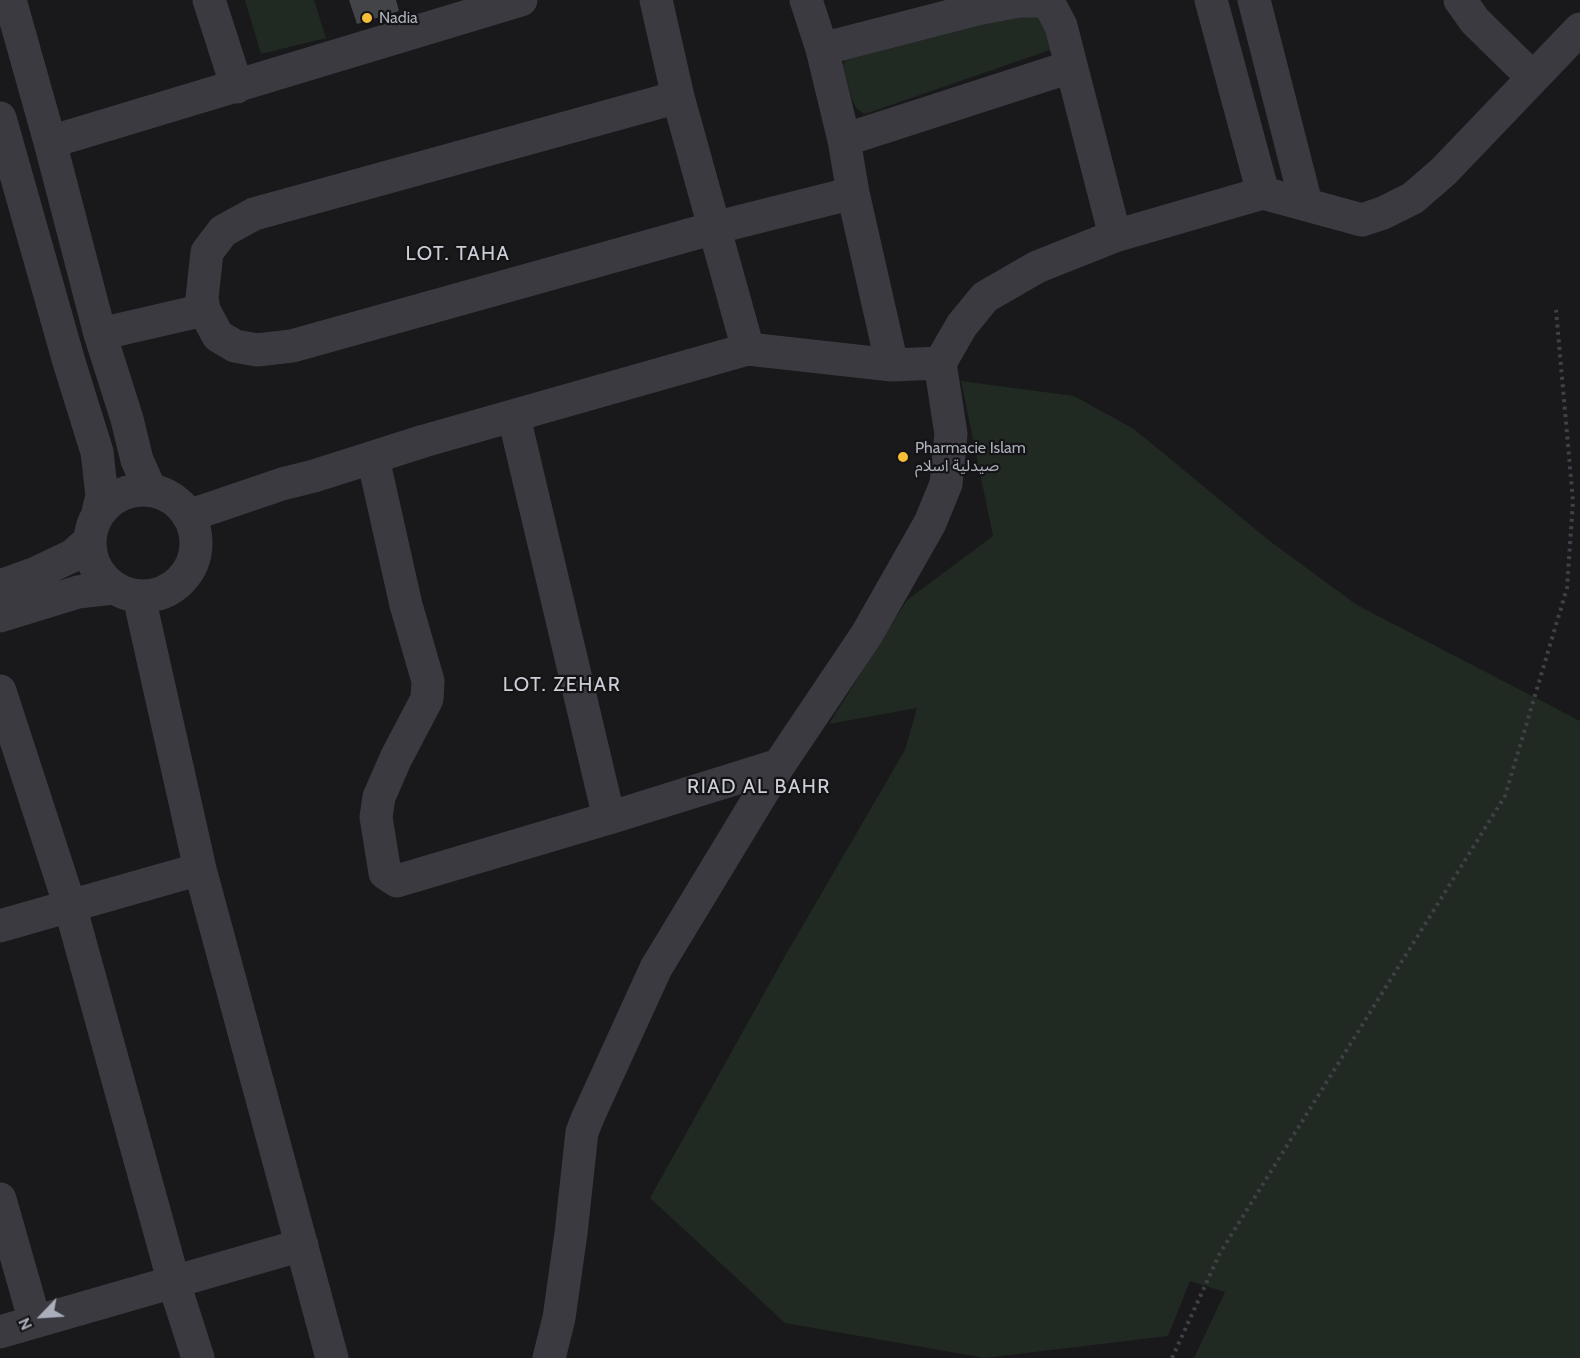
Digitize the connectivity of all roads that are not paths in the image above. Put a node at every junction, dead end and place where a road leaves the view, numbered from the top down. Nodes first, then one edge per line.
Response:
1 (10, 0) edge
2 (210, 0) edge
3 (521, 0) edge
4 (656, 0) edge
5 (806, 0) edge
6 (1211, 0) edge
7 (1254, 0) edge
8 (1460, 0) edge
9 (1580, 29) edge
10 (822, 49) junction
11 (1070, 67) junction
12 (1533, 78) junction
13 (237, 87) junction
14 (678, 97) junction
15 (0, 118) edge
16 (844, 140) junction
17 (50, 142) junction
18 (853, 193) junction
19 (1263, 193) junction
20 (1306, 203) junction
21 (714, 228) junction
22 (1115, 236) junction
23 (204, 310) junction
24 (100, 334) junction
25 (748, 349) junction
26 (940, 363) junction
27 (892, 365) junction
28 (514, 417) junction
29 (373, 458) junction
30 (150, 489) junction
31 (189, 516) junction
32 (93, 526) junction
33 (0, 586) edge
34 (126, 592) junction
35 (0, 616) edge
36 (0, 691) edge
37 (779, 765) junction
38 (14, 778) edge
39 (609, 818) junction
40 (200, 870) junction
41 (70, 906) junction
42 (0, 926) edge
43 (0, 1199) edge
44 (302, 1245) junction
45 (174, 1283) junction
46 (35, 1322) junction
47 (0, 1332) edge
48 (198, 1358) edge
49 (332, 1358) edge
50 (549, 1358) edge

1 - 17 street
2 - 13 street
3 - 13 street
4 - 14 street
5 - 10 street
6 - 19 street
7 - 20 street
8 - 12 street
9 - 12 street
10 - 11 street
10 - 16 street
11 - 16 street
11 - 22 street
12 - 20 street
13 - 17 street
14 - 21 street
14 - 23 street
15 - 32 street
16 - 18 street
17 - 24 street
18 - 21 street
18 - 27 street
19 - 20 street
19 - 22 street
21 - 23 street
21 - 25 street
22 - 26 street
23 - 24 street
24 - 30 street
25 - 27 street
25 - 28 street
26 - 27 street
26 - 37 street
28 - 29 street
28 - 39 street
29 - 31 street
29 - 39 street
30 - 31 street
30 - 32 street
31 - 34 street
32 - 33 street
32 - 34 street
34 - 35 street
34 - 40 street
36 - 38 street
37 - 39 street
37 - 50 street
38 - 41 street
40 - 41 street
40 - 44 street
41 - 42 street
41 - 45 street
43 - 46 street
44 - 45 street
44 - 49 street
45 - 46 street
45 - 48 street
46 - 47 street

